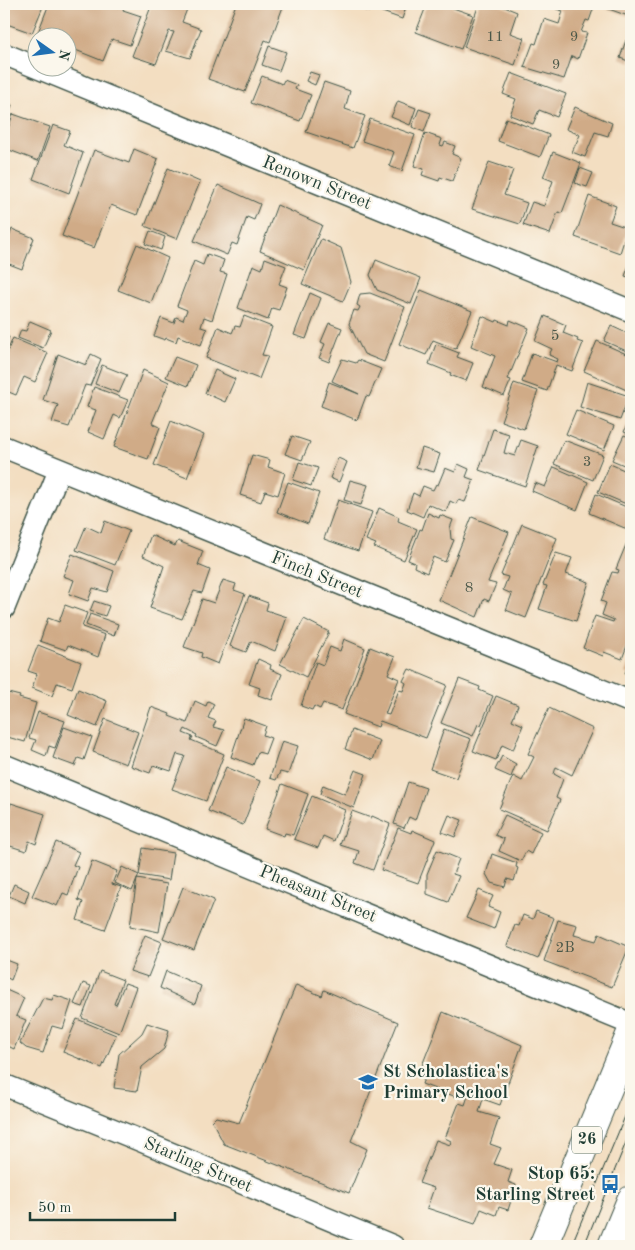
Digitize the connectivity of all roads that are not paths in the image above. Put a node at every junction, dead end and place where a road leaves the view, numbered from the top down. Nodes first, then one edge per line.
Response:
1 (4, 54) edge
2 (631, 311) edge
3 (4, 447) edge
4 (59, 471) junction
5 (4, 608) edge
6 (631, 702) edge
7 (4, 765) edge
8 (631, 1024) edge
9 (631, 1033) edge
10 (4, 1085) edge
11 (631, 1200) edge
12 (393, 1246) edge
13 (543, 1246) edge
14 (612, 1246) edge

1 - 2 street, Renown Street
3 - 4 street, Finch Street
4 - 5 street
4 - 6 street, Finch Street
7 - 8 street, Pheasant Street
9 - 13 highway, 26
10 - 12 street, Starling Street
11 - 14 highway

